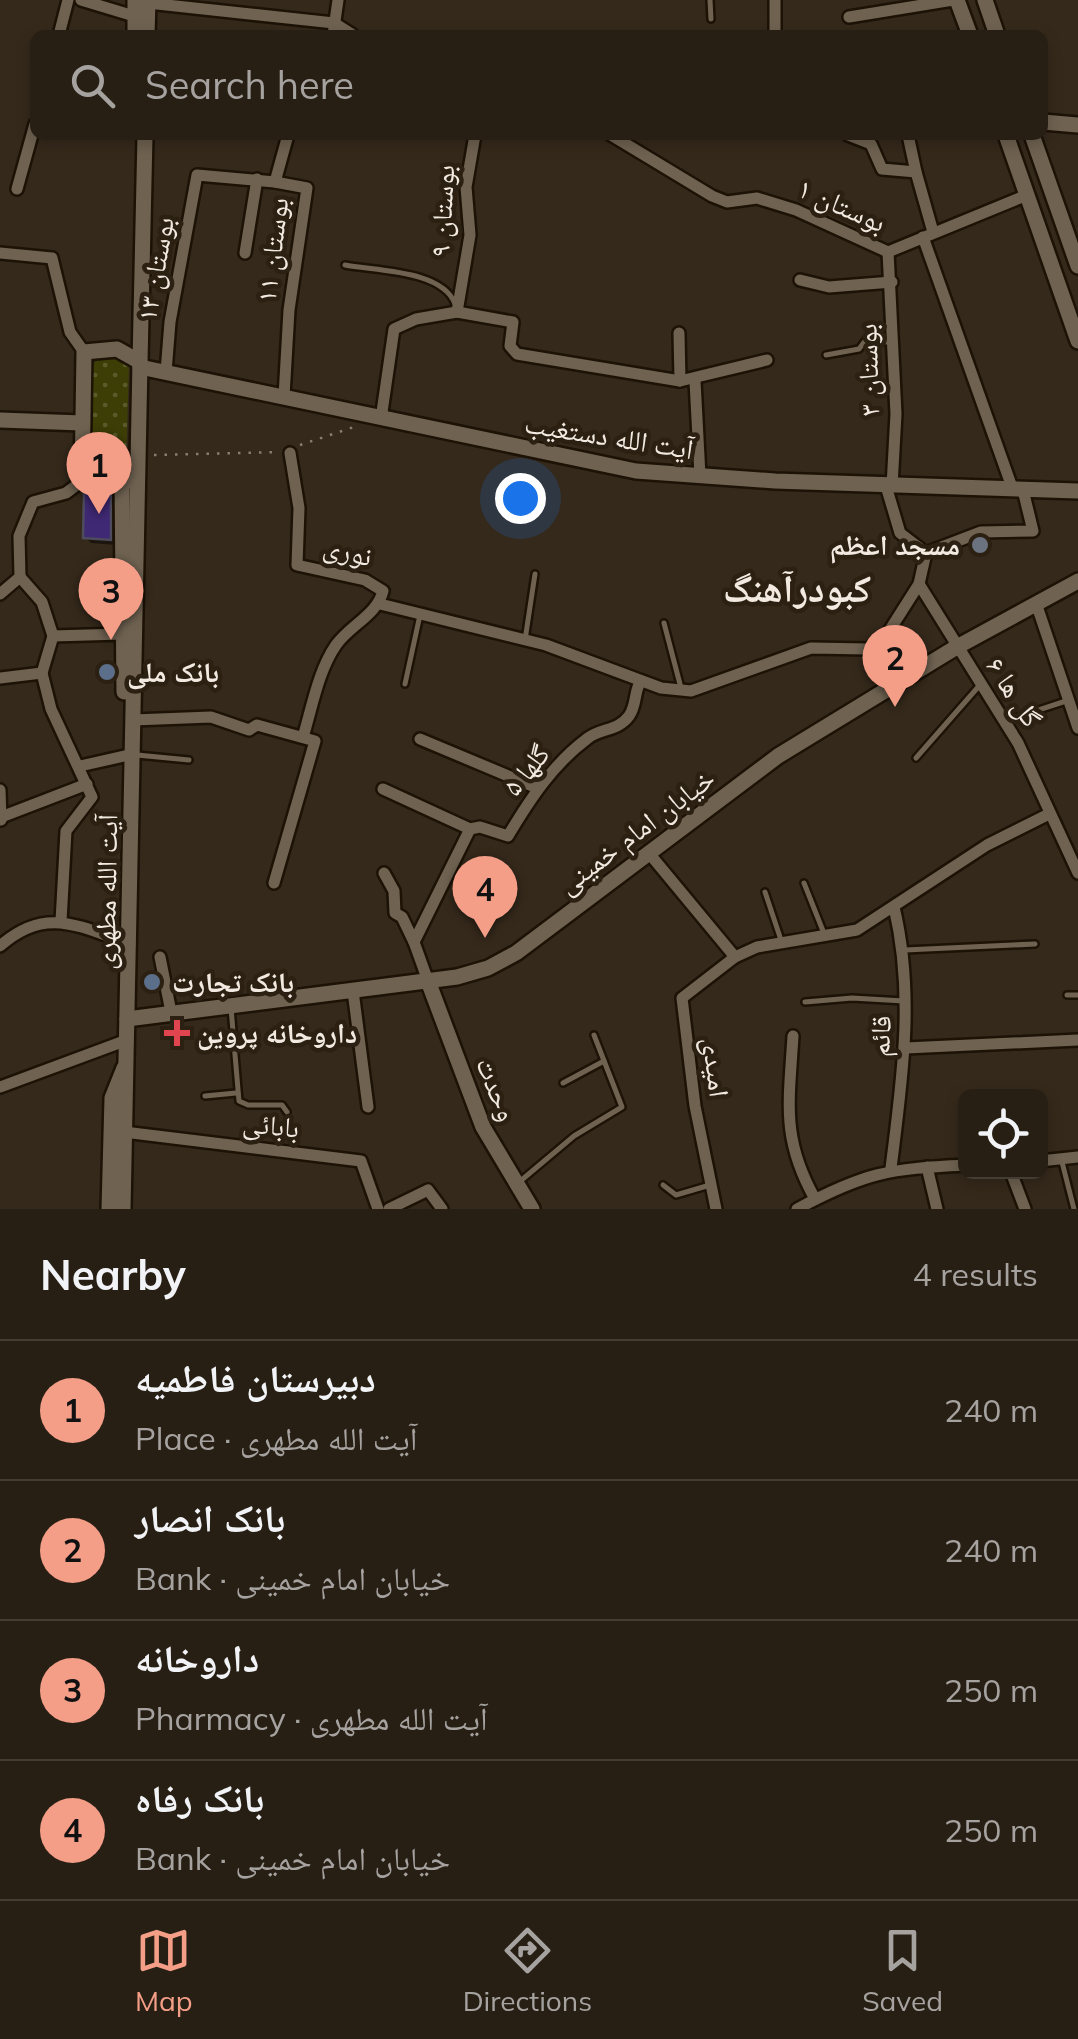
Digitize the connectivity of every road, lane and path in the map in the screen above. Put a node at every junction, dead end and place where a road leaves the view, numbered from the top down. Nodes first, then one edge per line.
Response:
1 (68, 0) edge
2 (80, 0) edge
3 (338, 0) edge
4 (710, 0) edge
5 (774, 0) edge
6 (955, 0) edge
7 (985, 0) edge
8 (141, 5) edge
9 (849, 17) dead end
10 (711, 19) dead end
11 (333, 29) edge
12 (60, 30) edge
13 (136, 30) edge
14 (146, 30) edge
15 (775, 30) edge
16 (968, 30) edge
17 (995, 30) edge
18 (1048, 122) edge
19 (1078, 125) edge
20 (31, 140) edge
21 (135, 140) edge
22 (144, 140) edge
23 (287, 140) edge
24 (474, 140) edge
25 (619, 140) edge
26 (861, 140) edge
27 (909, 140) edge
28 (1008, 140) edge
29 (1034, 140) edge
30 (916, 172) junction
31 (257, 179) junction
32 (275, 182) junction
33 (18, 189) dead end
34 (1027, 195) junction
35 (928, 234) junction
36 (888, 252) junction
37 (0, 253) edge
38 (245, 253) dead end
39 (345, 265) dead end
40 (1078, 266) edge
41 (800, 280) dead end
42 (892, 282) junction
43 (1078, 285) edge
44 (1061, 291) junction
45 (457, 312) junction
46 (679, 333) dead end
47 (1078, 340) edge
48 (893, 342) junction
49 (118, 349) junction
50 (84, 352) junction
51 (826, 355) dead end
52 (767, 360) dead end
53 (140, 364) junction
54 (166, 372) junction
55 (680, 381) junction
56 (695, 381) junction
57 (284, 396) junction
58 (378, 418) junction
59 (0, 420) edge
60 (82, 423) junction
61 (290, 453) junction
62 (137, 456) junction
63 (700, 476) junction
64 (82, 481) junction
65 (129, 481) junction
66 (889, 486) junction
67 (1018, 490) junction
68 (1078, 491) edge
69 (18, 547) junction
70 (0, 549) edge
71 (926, 552) junction
72 (535, 574) dead end
73 (20, 577) junction
74 (1078, 581) edge
75 (919, 584) junction
76 (0, 594) edge
77 (1036, 603) junction
78 (380, 604) junction
79 (420, 615) junction
80 (664, 623) dead end
81 (122, 634) junction
82 (54, 636) junction
83 (525, 640) junction
84 (956, 648) junction
85 (42, 673) junction
86 (0, 678) edge
87 (641, 680) junction
88 (405, 684) dead end
89 (980, 684) junction
90 (682, 691) junction
91 (1069, 700) junction
92 (134, 720) junction
93 (1004, 721) junction
94 (1078, 728) edge
95 (309, 739) junction
96 (420, 739) dead end
97 (133, 754) junction
98 (916, 758) dead end
99 (189, 760) dead end
100 (80, 766) junction
101 (87, 784) junction
102 (537, 788) junction
103 (383, 789) dead end
104 (0, 790) edge
105 (1048, 814) junction
106 (1, 819) edge
107 (470, 829) junction
108 (648, 852) junction
109 (1078, 872) edge
110 (384, 874) dead end
111 (274, 883) dead end
112 (804, 884) dead end
113 (765, 892) dead end
114 (894, 907) junction
115 (62, 921) junction
116 (826, 936) junction
117 (781, 940) junction
118 (414, 942) junction
119 (130, 944) junction
120 (1035, 944) dead end
121 (0, 946) edge
122 (904, 950) junction
123 (160, 957) dead end
124 (735, 957) junction
125 (428, 981) junction
126 (353, 991) junction
127 (1078, 994) edge
128 (1067, 996) dead end
129 (907, 1001) junction
130 (805, 1002) dead end
131 (230, 1005) junction
132 (171, 1012) junction
133 (127, 1019) junction
134 (594, 1035) dead end
135 (794, 1036) dead end
136 (127, 1040) junction
137 (1078, 1040) edge
138 (906, 1048) junction
139 (604, 1060) junction
140 (126, 1064) junction
141 (563, 1083) dead end
142 (0, 1087) edge
143 (236, 1092) junction
144 (204, 1096) dead end
145 (368, 1107) dead end
146 (288, 1112) dead end
147 (124, 1132) junction
148 (1078, 1157) edge
149 (1061, 1159) junction
150 (1048, 1160) edge
151 (958, 1165) edge
152 (927, 1167) junction
153 (891, 1168) junction
154 (1014, 1179) edge
155 (517, 1184) junction
156 (664, 1185) dead end
157 (710, 1185) junction
158 (815, 1199) junction
159 (109, 1209) edge
160 (123, 1209) edge
161 (378, 1209) edge
162 (390, 1209) edge
163 (442, 1209) edge
164 (532, 1209) edge
165 (716, 1209) edge
166 (797, 1209) edge
167 (937, 1209) edge
168 (1025, 1209) edge
169 (1074, 1209) edge

1 - 12 street
2 - 8 street
3 - 11 street
4 - 10 lane
5 - 15 street
6 - 9 street
6 - 16 main road
7 - 17 main road
8 - 11 street
8 - 13 main road
8 - 14 main road
18 - 19 main road
20 - 33 street
21 - 49 main road
22 - 53 main road
23 - 32 street, بوستان ۱۱
24 - 45 street, بوستان ۹
25 - 36 street, بوستان ۱
26 - 30 street
27 - 30 street
28 - 34 main road
29 - 40 main road
30 - 35 street
31 - 32 street
31 - 38 street
31 - 54 street, بوستان ۱۳
32 - 57 street, بوستان ۱۱
34 - 35 street
34 - 44 main road
35 - 36 street, بوستان ۱
35 - 67 street, بوستان ۱
36 - 42 street, بوستان ۳
37 - 50 street
39 - 45 lane
41 - 42 street
42 - 48 street, بوستان ۳
43 - 44 main road
44 - 47 main road
45 - 55 street
45 - 58 street
46 - 55 street
48 - 51 lane
48 - 66 street, بوستان ۳
49 - 50 main road
49 - 53 main road, آیت الله دستغیب
50 - 60 main road
52 - 56 street
53 - 54 main road, آیت الله دستغیب
53 - 62 main road
54 - 57 main road, آیت الله دستغیب
55 - 56 street
56 - 63 street
57 - 58 main road, آیت الله دستغیب
58 - 61 path
58 - 63 main road, آیت الله دستغیب
59 - 60 main road
60 - 64 main road
61 - 62 path
61 - 78 street, نوری
62 - 65 main road
63 - 66 main road, آیت الله دستغیب
64 - 65 main road
64 - 69 street
65 - 81 main road, آیت الله مطهری
65 - 92 main road, آیت الله مطهری
66 - 67 main road, آیت الله دستغیب
66 - 71 street
67 - 68 main road, آیت الله دستغیب
67 - 71 street, بوستان ۱
69 - 70 street
69 - 73 street
71 - 75 street
72 - 83 lane
73 - 76 street
73 - 82 street
74 - 77 main road, خیابان امام خمینی
75 - 84 street, گل ها ۶
75 - 90 street
77 - 84 main road, خیابان امام خمینی
77 - 91 street
78 - 79 street
78 - 95 street, نوری
79 - 83 street
79 - 88 lane
80 - 90 lane
81 - 82 street
81 - 92 main road, آیت الله مطهری
82 - 85 street
83 - 87 street
84 - 89 street, گل ها ۶
84 - 108 main road, خیابان امام خمینی
85 - 86 street
85 - 100 street
87 - 90 street
87 - 102 street, گلها ۵
89 - 93 street, گل ها ۶
89 - 98 lane
91 - 93 lane
91 - 94 street
92 - 95 street
92 - 97 main road, آیت الله مطهری
93 - 105 street, گل ها ۶
95 - 111 street, نوری
96 - 102 street
97 - 99 lane
97 - 100 street
97 - 119 main road, آیت الله مطهری
100 - 101 street
101 - 106 street
101 - 115 street
102 - 107 street, گلها ۵
103 - 107 street
104 - 106 street
105 - 109 street, گل ها ۶
105 - 114 street
107 - 118 street
108 - 124 street
108 - 125 main road, خیابان امام خمینی
110 - 118 street
112 - 116 lane
113 - 117 lane
114 - 116 street
114 - 122 street, قائم
115 - 119 street
115 - 121 street
116 - 117 street
117 - 124 street
118 - 125 street
119 - 133 main road, آیت الله مطهری
120 - 122 lane
122 - 129 street, قائم
123 - 132 street
124 - 157 street, امیدی
125 - 126 main road, خیابان امام خمینی
125 - 155 main road, وحدت
126 - 131 main road, خیابان امام خمینی
126 - 145 street
127 - 128 lane
129 - 130 lane
129 - 138 street, قائم
131 - 132 main road, خیابان امام خمینی
131 - 143 lane
132 - 133 main road, خیابان امام خمینی
133 - 136 main road, آیت الله مطهری
134 - 139 lane
135 - 158 street
136 - 140 main road, آیت الله مطهری
136 - 142 street
137 - 138 street
138 - 153 street, قائم
139 - 141 lane
139 - 155 lane
140 - 147 main road, آیت الله مطهری
140 - 159 main road, آیت الله مطهری
143 - 144 lane
143 - 146 lane
147 - 160 main road, آیت الله مطهری
147 - 161 street, بابائی
148 - 149 street
149 - 150 street
149 - 169 lane
151 - 152 street
152 - 153 street
152 - 167 street
153 - 158 street
154 - 168 street
155 - 164 main road, وحدت
156 - 157 lane
157 - 165 street, امیدی
158 - 166 street
162 - 163 street

